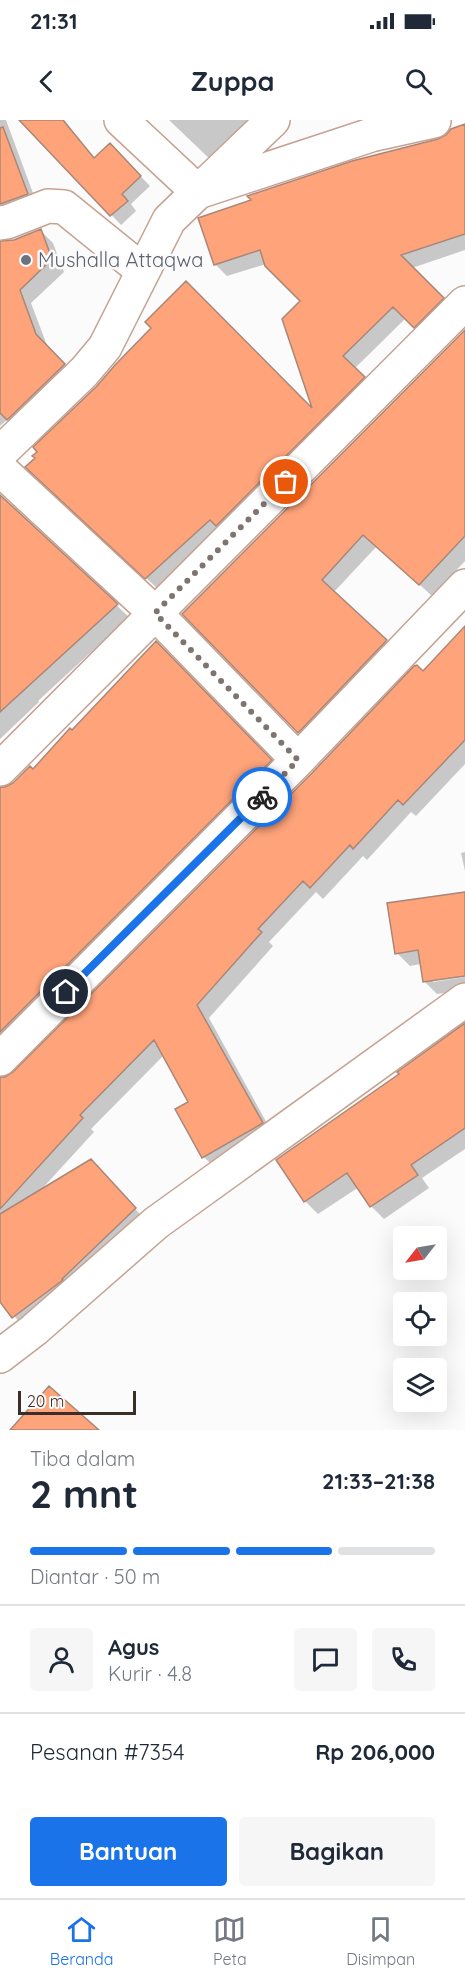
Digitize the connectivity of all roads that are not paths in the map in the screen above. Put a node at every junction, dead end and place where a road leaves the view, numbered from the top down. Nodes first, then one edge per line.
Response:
1 (121, 120) edge
2 (273, 120) edge
3 (434, 122) dead end
4 (365, 128) edge
5 (198, 192) junction
6 (0, 223) edge
7 (143, 271) junction
8 (465, 303) edge
9 (0, 453) edge
10 (0, 469) edge
11 (465, 586) edge
12 (155, 613) junction
13 (298, 760) junction
14 (0, 769) edge
15 (465, 1000) edge
16 (0, 1059) edge
17 (0, 1356) edge

1 - 5 street
2 - 5 street
3 - 4 street
4 - 5 street
5 - 7 street
6 - 7 street
7 - 9 street
8 - 12 street
10 - 12 street
11 - 13 street
12 - 13 street
12 - 14 street
13 - 16 street
15 - 17 street

